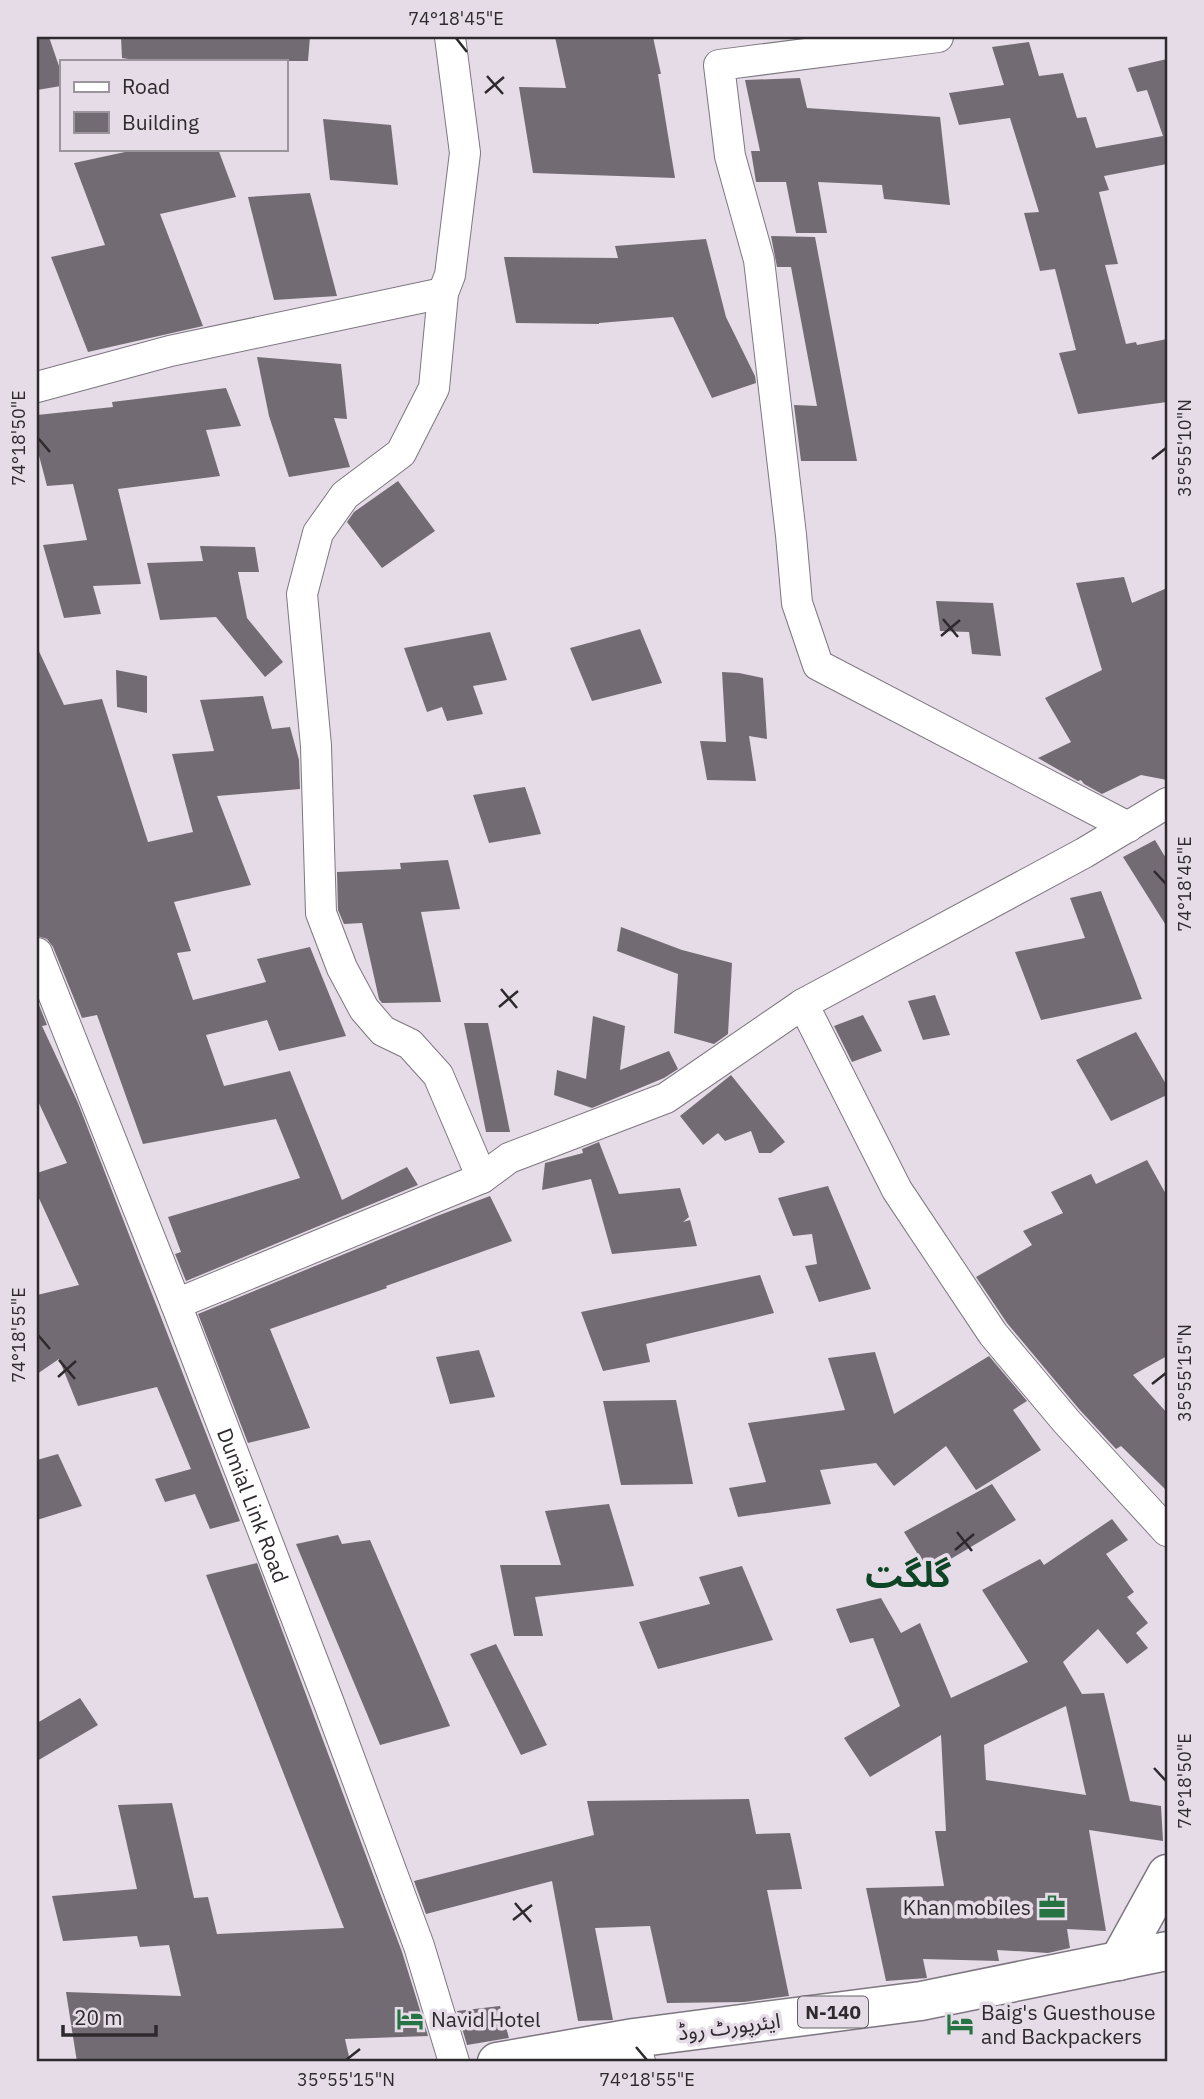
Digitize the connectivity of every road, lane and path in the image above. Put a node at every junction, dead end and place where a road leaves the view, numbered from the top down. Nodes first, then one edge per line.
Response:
1 (450, 37) edge
2 (937, 37) edge
3 (443, 293) junction
4 (37, 387) edge
5 (1167, 803) edge
6 (1128, 827) junction
7 (37, 953) edge
8 (803, 1004) junction
9 (482, 1178) junction
10 (176, 1304) junction
11 (1167, 1531) edge
12 (1167, 1874) edge
13 (1167, 1951) edge
14 (1119, 1961) junction
15 (637, 2050) edge
16 (454, 2062) edge
17 (497, 2062) edge

1 - 3 street
2 - 6 street
3 - 4 street
3 - 9 street
5 - 6 street
6 - 8 street
7 - 10 street, Dumial Link Road
8 - 9 street
8 - 11 street
9 - 10 street
10 - 16 street, Dumial Link Road
12 - 14 main road
13 - 14 main road, ایئرپورٹ روڈ / N-140
14 - 15 main road, ایئرپورٹ روڈ / N-140
15 - 17 main road, ایئرپورٹ روڈ / N-140

